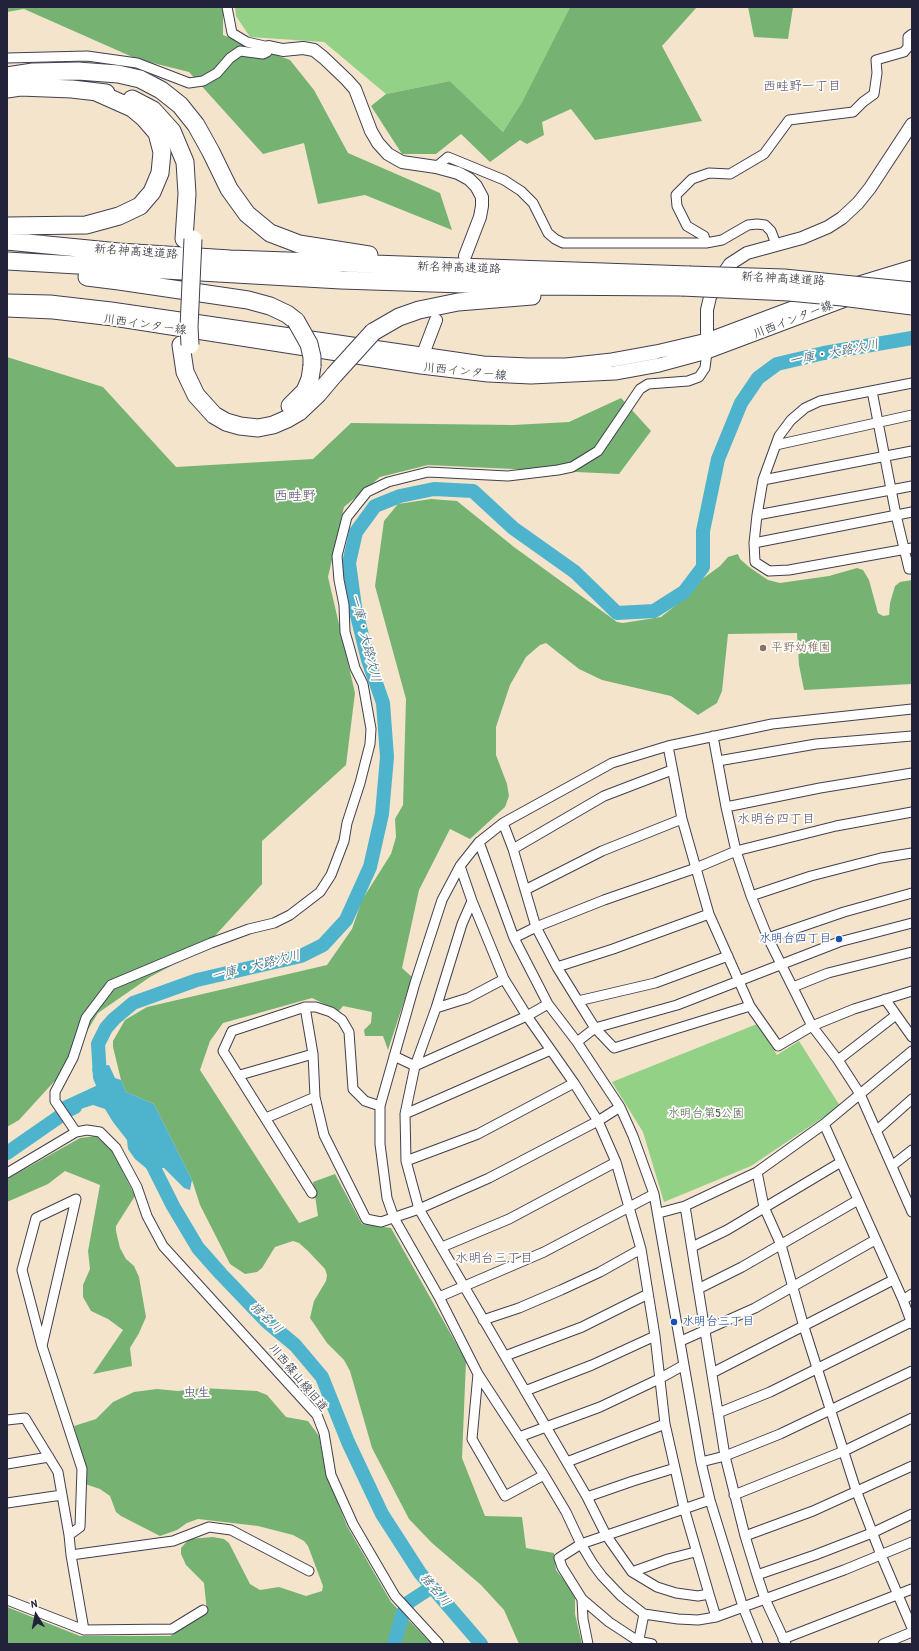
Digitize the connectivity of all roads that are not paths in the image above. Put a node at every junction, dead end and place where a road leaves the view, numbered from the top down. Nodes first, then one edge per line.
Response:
1 (227, 7) edge
2 (912, 34) edge
3 (269, 47) junction
4 (7, 58) edge
5 (78, 72) junction
6 (7, 76) edge
7 (7, 89) edge
8 (96, 92) junction
9 (912, 124) edge
10 (436, 167) junction
11 (7, 226) edge
12 (189, 239) junction
13 (7, 241) edge
14 (706, 243) junction
15 (776, 244) junction
16 (465, 256) dead end
17 (7, 260) edge
18 (7, 266) edge
19 (448, 267) junction
20 (912, 267) edge
21 (912, 278) edge
22 (684, 285) junction
23 (912, 291) edge
24 (7, 301) edge
25 (912, 306) edge
26 (7, 310) edge
27 (436, 320) dead end
28 (186, 345) junction
29 (707, 346) junction
30 (422, 361) junction
31 (912, 383) edge
32 (872, 391) junction
33 (912, 415) edge
34 (878, 423) junction
35 (776, 445) junction
36 (912, 451) edge
37 (884, 456) junction
38 (763, 480) junction
39 (912, 486) edge
40 (891, 491) junction
41 (912, 512) edge
42 (757, 515) junction
43 (896, 515) junction
44 (754, 543) junction
45 (908, 549) edge
46 (912, 570) edge
47 (912, 709) edge
48 (713, 736) junction
49 (912, 736) edge
50 (668, 746) junction
51 (718, 762) junction
52 (672, 770) junction
53 (912, 773) edge
54 (726, 807) junction
55 (912, 812) edge
56 (682, 819) junction
57 (502, 823) junction
58 (479, 842) junction
59 (513, 849) junction
60 (736, 851) junction
61 (912, 853) edge
62 (460, 866) junction
63 (696, 868) junction
64 (524, 890) junction
65 (912, 894) edge
66 (751, 896) junction
67 (472, 901) junction
68 (709, 914) junction
69 (912, 923) edge
70 (536, 928) junction
71 (514, 938) junction
72 (768, 938) junction
73 (912, 952) edge
74 (728, 956) junction
75 (781, 964) junction
76 (557, 967) junction
77 (504, 979) junction
78 (740, 982) junction
79 (793, 987) junction
80 (912, 991) edge
81 (885, 999) junction
82 (578, 1001) junction
83 (548, 1004) junction
84 (750, 1006) junction
85 (305, 1007) junction
86 (436, 1008) junction
87 (896, 1015) junction
88 (527, 1016) junction
89 (812, 1026) junction
90 (596, 1028) junction
91 (912, 1037) edge
92 (577, 1042) junction
93 (551, 1050) junction
94 (912, 1051) edge
95 (313, 1054) junction
96 (394, 1056) junction
97 (838, 1060) junction
98 (415, 1066) junction
99 (240, 1075) junction
100 (574, 1083) junction
101 (860, 1094) junction
102 (315, 1097) junction
103 (912, 1099) edge
104 (380, 1106) junction
105 (620, 1107) junction
106 (405, 1114) junction
107 (266, 1118) junction
108 (598, 1121) junction
109 (824, 1124) junction
110 (74, 1129) junction
111 (876, 1131) junction
112 (912, 1150) edge
113 (406, 1161) junction
114 (616, 1162) junction
115 (841, 1162) junction
116 (892, 1165) junction
117 (7, 1172) edge
118 (757, 1172) junction
119 (312, 1193) dead end
120 (654, 1194) junction
121 (858, 1200) junction
122 (911, 1205) edge
123 (685, 1206) junction
124 (630, 1208) junction
125 (764, 1208) junction
126 (419, 1209) junction
127 (659, 1213) junction
128 (394, 1218) junction
129 (876, 1240) junction
130 (781, 1245) junction
131 (442, 1247) junction
132 (692, 1247) junction
133 (640, 1250) junction
134 (893, 1280) junction
135 (464, 1286) junction
136 (792, 1286) junction
137 (698, 1289) junction
138 (648, 1294) junction
139 (912, 1294) edge
140 (439, 1297) junction
141 (903, 1300) junction
142 (483, 1320) junction
143 (912, 1323) edge
144 (804, 1327) junction
145 (705, 1330) junction
146 (655, 1336) junction
147 (681, 1341) junction
148 (42, 1346) junction
149 (505, 1356) junction
150 (684, 1365) junction
151 (817, 1368) junction
152 (912, 1371) edge
153 (712, 1373) junction
154 (478, 1374) junction
155 (659, 1379) junction
156 (525, 1391) junction
157 (830, 1409) junction
158 (718, 1412) junction
159 (912, 1418) edge
160 (7, 1420) edge
161 (665, 1424) junction
162 (546, 1427) junction
163 (519, 1436) junction
164 (844, 1451) junction
165 (725, 1456) junction
166 (49, 1457) junction
167 (567, 1462) junction
168 (701, 1462) junction
169 (7, 1464) edge
170 (912, 1466) edge
171 (675, 1468) junction
172 (544, 1475) junction
173 (856, 1490) junction
174 (62, 1495) junction
175 (734, 1495) junction
176 (587, 1497) junction
177 (710, 1500) junction
178 (7, 1503) edge
179 (684, 1508) junction
180 (912, 1514) edge
181 (872, 1533) junction
182 (69, 1535) junction
183 (606, 1535) junction
184 (744, 1536) junction
185 (912, 1542) edge
186 (581, 1544) junction
187 (695, 1552) junction
188 (881, 1555) junction
189 (71, 1556) junction
190 (309, 1571) dead end
191 (632, 1572) junction
192 (757, 1575) junction
193 (912, 1589) edge
194 (709, 1594) junction
195 (898, 1596) junction
196 (582, 1599) junction
197 (765, 1599) junction
198 (7, 1600) edge
199 (743, 1607) junction
200 (203, 1610) dead end
201 (644, 1614) junction
202 (716, 1617) junction
203 (912, 1628) edge
204 (84, 1630) junction
205 (912, 1632) edge
206 (784, 1642) edge
207 (638, 1643) edge
208 (439, 1644) edge
209 (588, 1644) edge
210 (652, 1644) edge
211 (758, 1644) edge
212 (883, 1644) edge

1 - 3 street
2 - 14 street
3 - 4 street
3 - 10 street
5 - 6 highway
5 - 12 highway
5 - 19 highway
7 - 8 highway
8 - 11 highway
8 - 12 highway
9 - 15 street
10 - 14 street
10 - 16 street
12 - 28 highway
13 - 19 highway, 新名神高速道路
14 - 15 street
15 - 29 street
17 - 22 highway, 新名神高速道路
18 - 28 highway, bridge
19 - 22 highway, 新名神高速道路
20 - 29 main road, 川西インター線
21 - 29 main road, 川西インター線
22 - 23 highway, 新名神高速道路, bridge
22 - 25 highway, 新名神高速道路, bridge
22 - 28 highway, bridge
24 - 30 main road, 川西インター線
26 - 30 main road, 川西インター線
27 - 30 street
29 - 30 main road, 川西インター線
29 - 110 street
31 - 32 street
32 - 34 street
32 - 35 street
33 - 34 street
34 - 35 street
34 - 37 street
35 - 38 street
36 - 37 street
37 - 38 street
37 - 40 street
38 - 42 street
39 - 40 street
40 - 42 street
40 - 43 street
41 - 43 street
42 - 44 street
43 - 44 street
43 - 45 street
44 - 45 street
45 - 46 street
47 - 48 street
48 - 50 street
48 - 51 street
49 - 51 street
50 - 52 street
50 - 57 street
51 - 54 street
52 - 56 street
52 - 59 street
53 - 54 street
54 - 60 street
55 - 60 street
56 - 63 street
56 - 64 street
57 - 58 street
57 - 59 street
58 - 62 street
58 - 71 street
59 - 64 street
60 - 63 street
60 - 66 street
61 - 66 street
62 - 67 street
62 - 96 street
63 - 68 street
63 - 70 street
64 - 70 street
65 - 72 street
66 - 72 street
67 - 77 street
67 - 86 street
68 - 74 street
68 - 76 street
69 - 75 street
70 - 71 street
70 - 76 street
71 - 83 street
72 - 75 street
73 - 79 street
74 - 78 street
74 - 82 street
75 - 78 street
75 - 79 street
76 - 82 street
77 - 86 street
77 - 88 street
78 - 84 street
78 - 90 street
79 - 89 street
80 - 81 street
81 - 87 street
81 - 89 street
82 - 90 street
83 - 88 street
83 - 92 street
84 - 89 street
84 - 90 street
85 - 95 street
85 - 99 street
85 - 104 street
86 - 98 street
87 - 91 street
87 - 97 street
88 - 93 street
88 - 98 street
89 - 97 street
90 - 92 street
92 - 105 street
93 - 100 street
93 - 106 street
94 - 101 street
95 - 99 street
95 - 102 street
96 - 98 street
96 - 104 street
97 - 101 street
98 - 106 street
99 - 107 street
100 - 108 street
100 - 113 street
101 - 109 street
101 - 111 street
102 - 107 street
102 - 128 street
103 - 111 street
104 - 128 street
105 - 108 street
105 - 120 street
106 - 113 street
107 - 119 street
108 - 114 street
108 - 126 street
109 - 115 street
109 - 118 street
110 - 117 street, 川西篠山線旧道
110 - 208 street, 川西篠山線旧道
111 - 116 street
112 - 116 street
113 - 126 street
114 - 124 street
114 - 131 street
115 - 121 street
115 - 125 street
116 - 122 street
118 - 123 street
118 - 125 street
120 - 124 street
120 - 127 street
121 - 129 street
121 - 130 street
123 - 127 street
123 - 132 street
124 - 133 street
124 - 135 street
125 - 130 street
125 - 132 street
126 - 128 street
126 - 131 street
127 - 147 street
128 - 140 street
129 - 134 street
129 - 136 street
130 - 136 street
130 - 137 street
131 - 135 street
132 - 137 street
133 - 138 street
133 - 142 street
134 - 141 street
134 - 144 street
135 - 140 street
135 - 142 street
136 - 144 street
136 - 145 street
137 - 145 street
138 - 146 street
138 - 149 street
139 - 141 street
140 - 154 street
141 - 143 street
142 - 149 street
143 - 151 street
144 - 151 street
144 - 153 street
145 - 147 street
145 - 153 street
146 - 155 street
146 - 156 street
147 - 150 street
148 - 148 street
148 - 182 street
149 - 156 street
150 - 155 street
150 - 168 street
151 - 157 street
151 - 158 street
152 - 157 street
153 - 158 street
154 - 163 street
154 - 172 street
155 - 161 street
155 - 162 street
156 - 162 street
157 - 164 street
157 - 165 street
158 - 165 street
159 - 164 street
160 - 166 street
161 - 167 street
161 - 171 street
162 - 163 street
162 - 167 street
163 - 172 street
164 - 173 street
164 - 175 street
165 - 168 street
165 - 175 street
166 - 169 street
166 - 174 street
167 - 176 street
168 - 177 street
170 - 173 street
171 - 176 street
171 - 179 street
172 - 186 street
173 - 181 street
173 - 184 street
174 - 178 street
174 - 182 street
175 - 184 street
176 - 183 street
177 - 179 street
177 - 199 street
179 - 183 street
179 - 187 street
180 - 181 street
181 - 188 street
181 - 192 street
182 - 189 street
183 - 186 street
183 - 191 street
184 - 192 street
185 - 188 street
186 - 196 street
186 - 201 street
187 - 191 street
187 - 194 street
188 - 195 street
188 - 197 street
189 - 190 street
189 - 204 street
191 - 194 street
192 - 197 street
193 - 195 street
194 - 202 street
195 - 203 street
195 - 206 street
196 - 207 street
196 - 209 street
197 - 199 street
197 - 206 street
198 - 204 street
199 - 202 street
199 - 211 street
200 - 204 street
201 - 202 street
201 - 207 street
205 - 212 street
207 - 210 street

